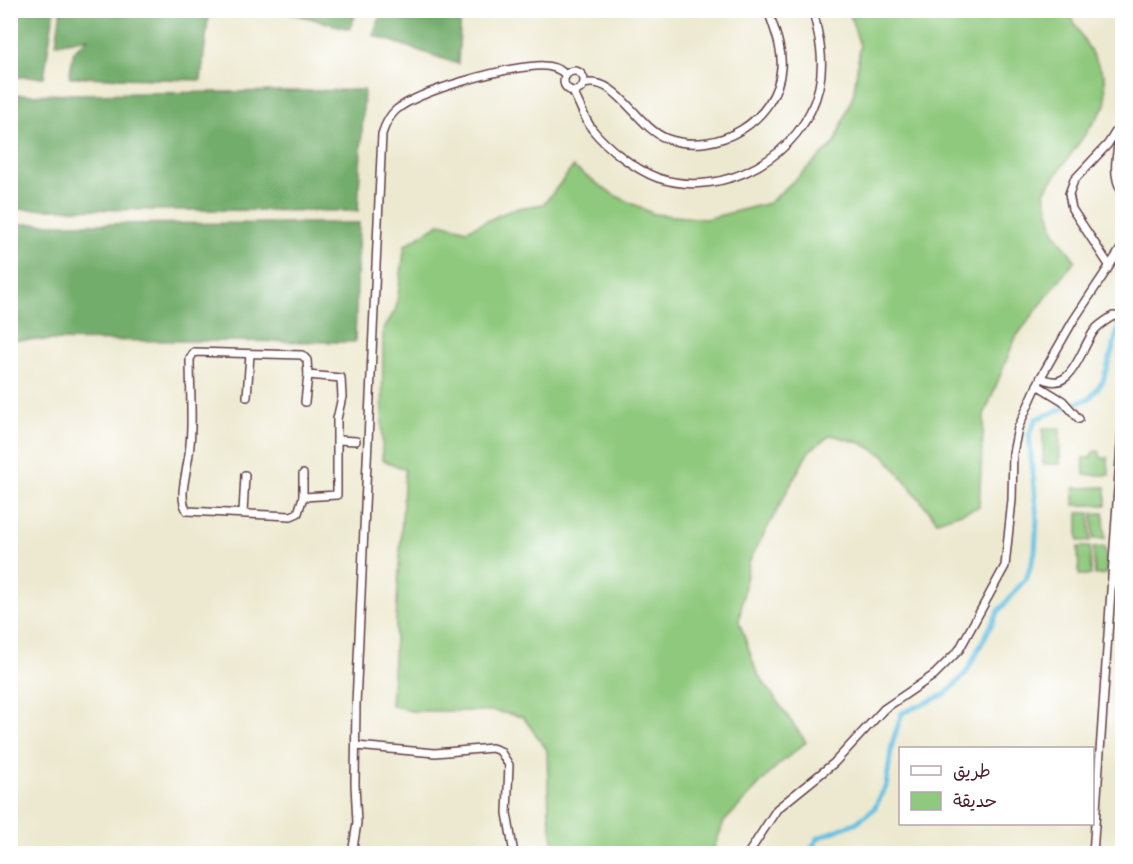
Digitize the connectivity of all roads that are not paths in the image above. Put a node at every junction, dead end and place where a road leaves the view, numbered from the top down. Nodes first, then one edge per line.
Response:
1 (768, 10) edge
2 (813, 10) edge
3 (566, 75) junction
4 (584, 84) junction
5 (573, 92) junction
6 (1122, 122) edge
7 (1119, 178) edge
8 (1122, 192) edge
9 (1122, 247) edge
10 (1109, 264) junction
11 (1122, 317) edge
12 (250, 354) junction
13 (308, 375) junction
14 (1041, 377) junction
15 (1037, 386) junction
16 (247, 397) dead end
17 (305, 402) dead end
18 (1079, 419) dead end
19 (1122, 430) edge
20 (338, 440) junction
21 (356, 441) dead end
22 (303, 474) dead end
23 (245, 475) dead end
24 (303, 497) junction
25 (243, 513) junction
26 (356, 746) junction
27 (352, 854) edge
28 (514, 854) edge
29 (748, 854) edge
30 (1093, 854) edge

1 - 4 street
2 - 5 street
3 - 4 street
3 - 5 street
3 - 26 street
4 - 5 street
6 - 7 street
6 - 10 street
7 - 8 street
9 - 10 street
10 - 14 street
11 - 14 street
12 - 13 street
12 - 16 street
12 - 25 street
13 - 17 street
13 - 20 street
14 - 15 street
15 - 18 street
15 - 29 street
19 - 30 street
20 - 21 street
20 - 24 street
22 - 24 street
23 - 25 street
24 - 25 street
26 - 27 street
26 - 28 street

